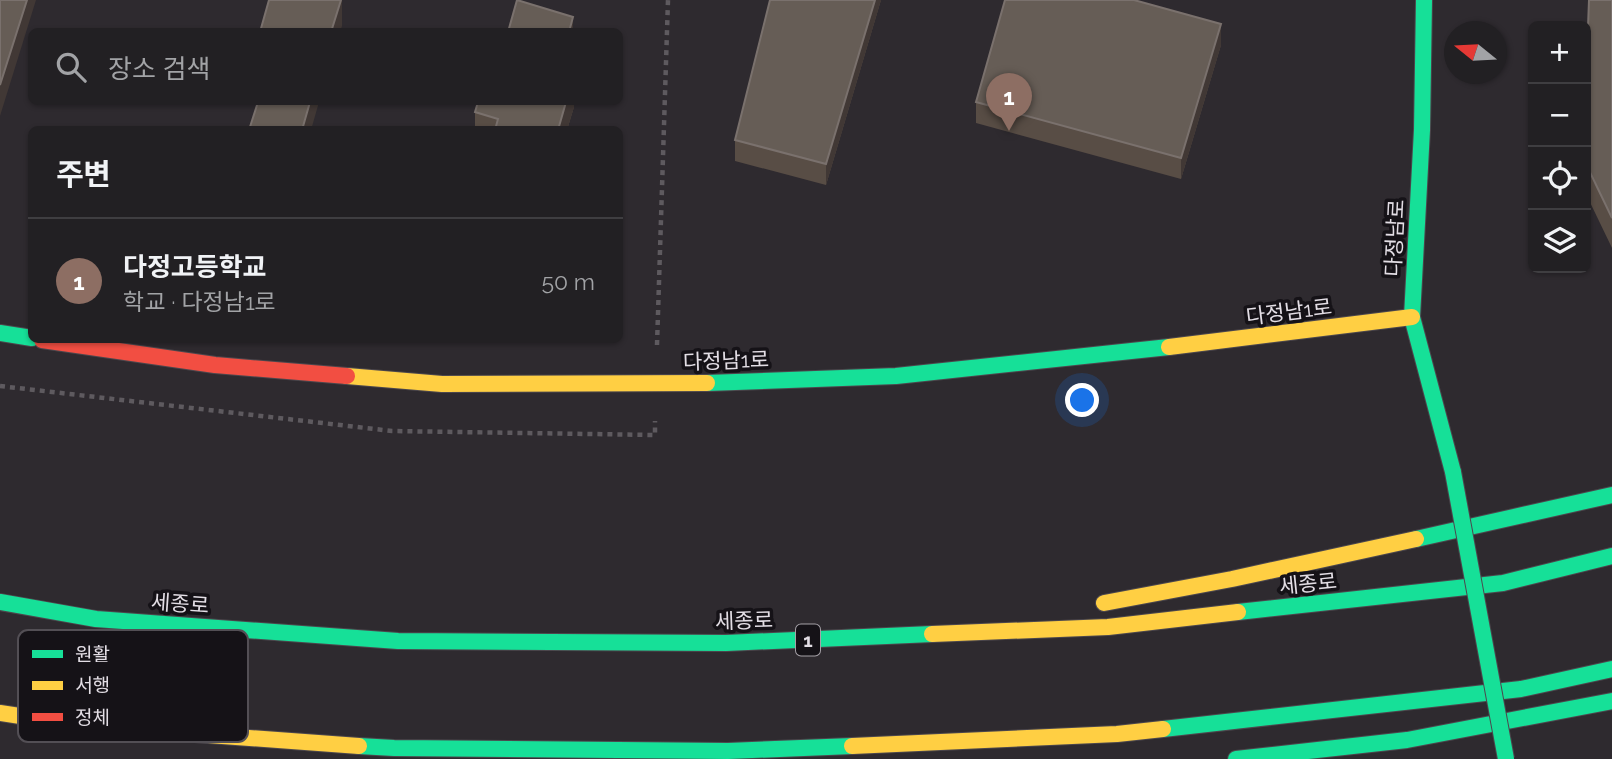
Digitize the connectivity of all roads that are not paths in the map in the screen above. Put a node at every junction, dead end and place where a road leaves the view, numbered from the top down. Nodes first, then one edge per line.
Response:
1 (1424, 0) edge
2 (1412, 317) junction
3 (0, 333) edge
4 (28, 337) edge
5 (62, 343) edge
6 (1612, 495) edge
7 (1612, 556) edge
8 (0, 602) edge
9 (1090, 606) dead end
10 (1049, 612) dead end
11 (912, 635) junction
12 (1612, 669) edge
13 (1612, 701) edge
14 (0, 713) edge
15 (18, 716) edge
16 (248, 738) edge
17 (729, 751) junction
18 (910, 759) edge
19 (1236, 759) edge
20 (1506, 759) edge

1 - 2 main road, 다정남로
2 - 5 main road, 다정남1로
2 - 20 main road, 다정남로, bridge
3 - 4 main road
6 - 9 main road
7 - 11 main road, 세종로 / 1
8 - 11 main road, 세종로 / 1
10 - 11 main road
12 - 17 main road
13 - 19 main road
14 - 15 main road
16 - 17 main road
17 - 18 main road

